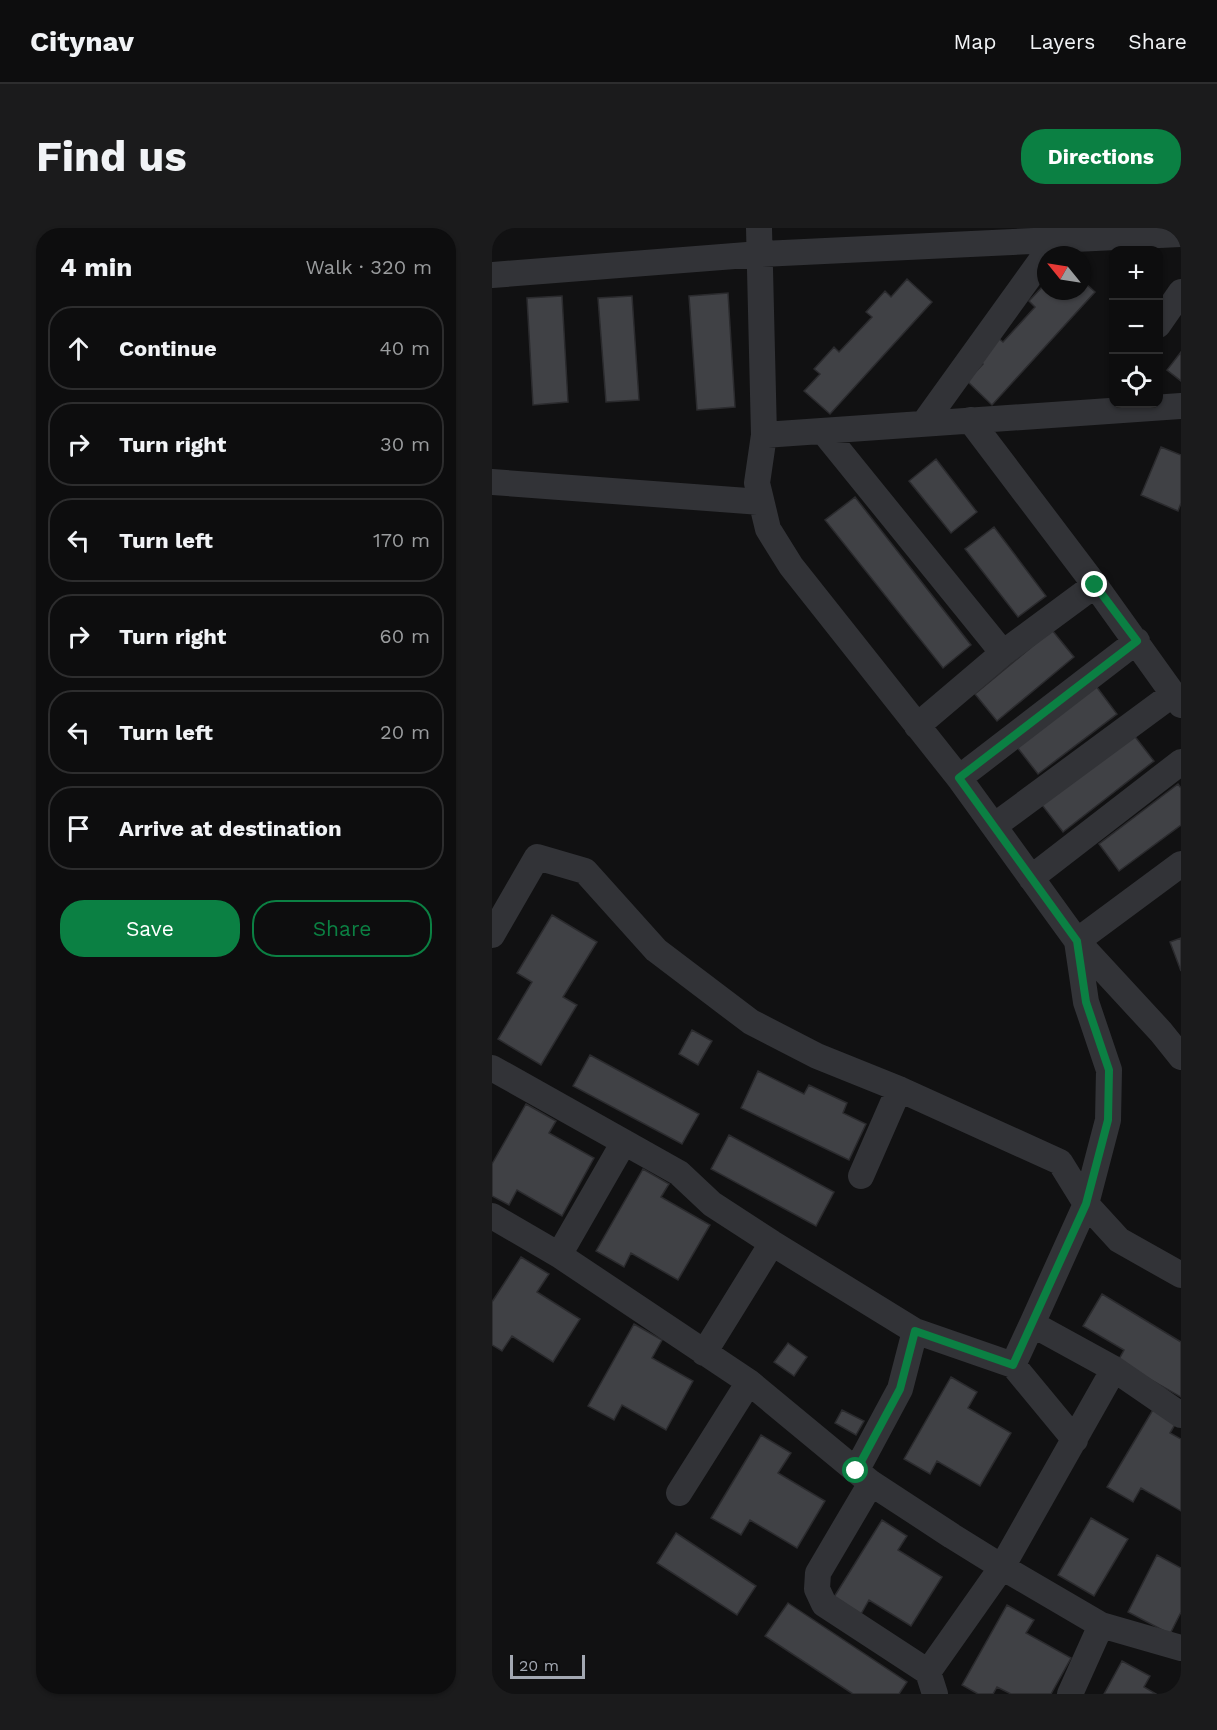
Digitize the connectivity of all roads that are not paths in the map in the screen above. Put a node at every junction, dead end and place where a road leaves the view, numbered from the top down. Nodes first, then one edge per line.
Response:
1 (759, 228) edge
2 (896, 228) edge
3 (1060, 234) edge
4 (1181, 234) edge
5 (880, 248) junction
6 (760, 254) junction
7 (492, 275) edge
8 (1181, 292) edge
9 (1163, 318) edge
10 (1109, 396) edge
11 (1181, 406) edge
12 (1099, 411) junction
13 (970, 420) junction
14 (924, 423) junction
15 (823, 431) junction
16 (764, 435) junction
17 (492, 482) edge
18 (761, 502) junction
19 (1095, 585) junction
20 (1137, 641) junction
21 (1003, 654) junction
22 (1177, 699) edge
23 (917, 726) junction
24 (1181, 762) edge
25 (959, 778) junction
26 (994, 826) junction
27 (1181, 864) edge
28 (1031, 878) junction
29 (492, 935) edge
30 (1077, 941) junction
31 (1171, 1028) edge
32 (1181, 1057) edge
33 (492, 1068) edge
34 (899, 1089) junction
35 (624, 1142) junction
36 (861, 1176) dead end
37 (1086, 1204) junction
38 (492, 1216) edge
39 (772, 1243) junction
40 (559, 1255) junction
41 (1181, 1275) edge
42 (1032, 1324) junction
43 (915, 1331) junction
44 (704, 1353) junction
45 (1013, 1365) junction
46 (1114, 1369) junction
47 (749, 1382) junction
48 (1181, 1415) edge
49 (1075, 1440) junction
50 (863, 1477) junction
51 (680, 1493) dead end
52 (1002, 1567) junction
53 (1101, 1625) junction
54 (1181, 1648) edge
55 (932, 1683) edge
56 (1070, 1694) edge

1 - 6 street
2 - 5 street
3 - 4 street
3 - 5 street
3 - 14 street
5 - 6 street
6 - 7 street
6 - 16 street
8 - 9 street
10 - 12 street
11 - 12 street
12 - 13 street
13 - 14 street
13 - 19 street
14 - 15 street
15 - 16 street
15 - 21 street
16 - 18 street
17 - 18 street
18 - 23 street
19 - 20 street
19 - 21 street
20 - 22 street
20 - 25 street
21 - 23 street
22 - 26 street
23 - 25 street
24 - 28 street
25 - 26 street
26 - 28 street
27 - 30 street
28 - 30 street
29 - 34 street
30 - 31 street
30 - 37 street
31 - 32 street
33 - 35 street
34 - 36 street
34 - 37 street
35 - 39 street
35 - 40 street
37 - 41 street
37 - 42 street
38 - 40 street
39 - 43 street
39 - 44 street
40 - 44 street
42 - 45 street
42 - 46 street
43 - 45 street
43 - 50 street
44 - 47 street
45 - 49 street
46 - 48 street
46 - 49 street
47 - 50 street
47 - 51 street
49 - 52 street
50 - 52 street
50 - 55 street
52 - 53 street
52 - 55 street
53 - 54 street
53 - 56 street

